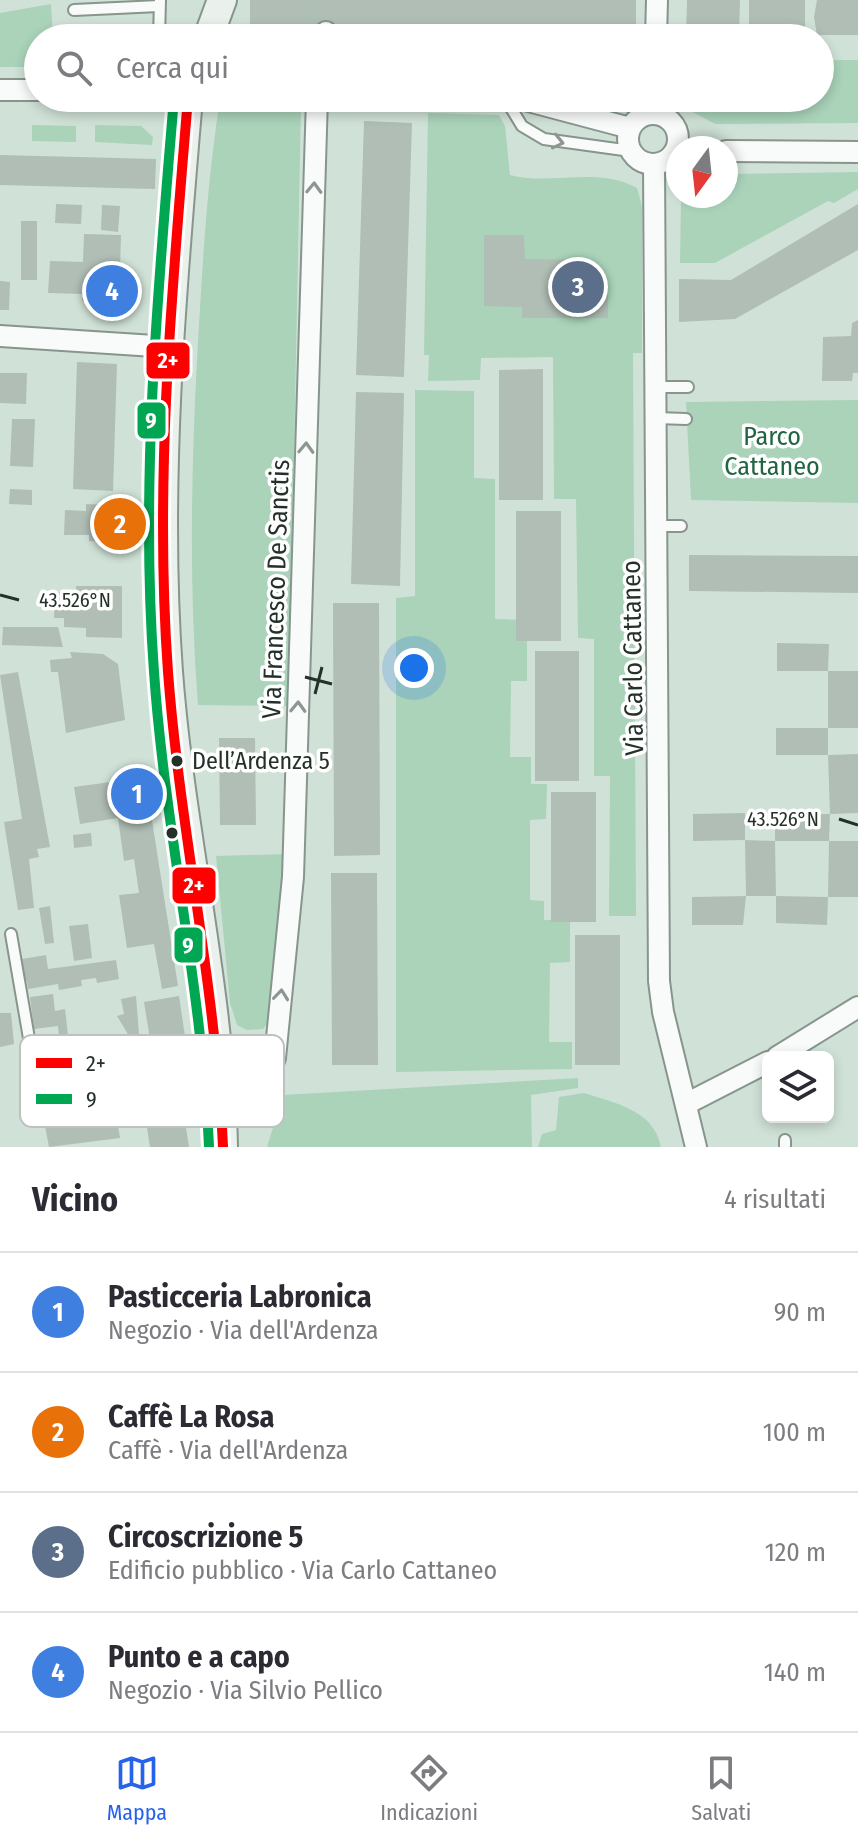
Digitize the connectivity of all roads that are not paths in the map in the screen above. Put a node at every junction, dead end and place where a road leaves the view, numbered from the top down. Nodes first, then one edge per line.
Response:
1 (222, 0) edge
2 (657, 0) edge
3 (160, 3) edge
4 (74, 10) dead end
5 (159, 24) edge
6 (213, 24) edge
7 (656, 24) edge
8 (0, 90) edge
9 (24, 90) edge
10 (187, 112) edge
11 (317, 112) edge
12 (514, 112) edge
13 (570, 112) edge
14 (646, 112) edge
15 (661, 112) edge
16 (630, 128) junction
17 (678, 136) edge
18 (631, 151) junction
19 (738, 151) edge
20 (858, 152) edge
21 (666, 160) edge
22 (654, 164) junction
23 (0, 336) edge
24 (170, 347) junction
25 (656, 387) junction
26 (688, 387) dead end
27 (656, 418) junction
28 (686, 419) dead end
29 (657, 526) junction
30 (681, 526) dead end
31 (11, 934) dead end
32 (858, 1007) edge
33 (26, 1035) edge
34 (217, 1035) edge
35 (277, 1035) edge
36 (787, 1051) edge
37 (762, 1065) edge
38 (686, 1104) junction
39 (223, 1127) edge
40 (223, 1147) edge
41 (696, 1147) edge

1 - 6 main road
2 - 7 street
3 - 4 lane
3 - 5 lane
8 - 9 street
10 - 24 main road
35 -> 11 street, Via Francesco De Sanctis
12 -> 18 lane
13 - 16 street
14 - 16 street
15 - 17 street
16 - 18 street
18 - 22 street
19 - 20 street
21 - 22 street
22 - 25 street, Via Carlo Cattaneo
23 - 24 street
24 - 34 main road
25 - 26 lane
25 - 27 street, Via Carlo Cattaneo
27 - 28 lane
27 - 29 street, Via Carlo Cattaneo
29 - 30 lane
29 - 38 street, Via Carlo Cattaneo
31 - 33 lane
32 - 36 street
37 - 38 street
38 - 41 street, Via Carlo Cattaneo
39 - 40 main road

